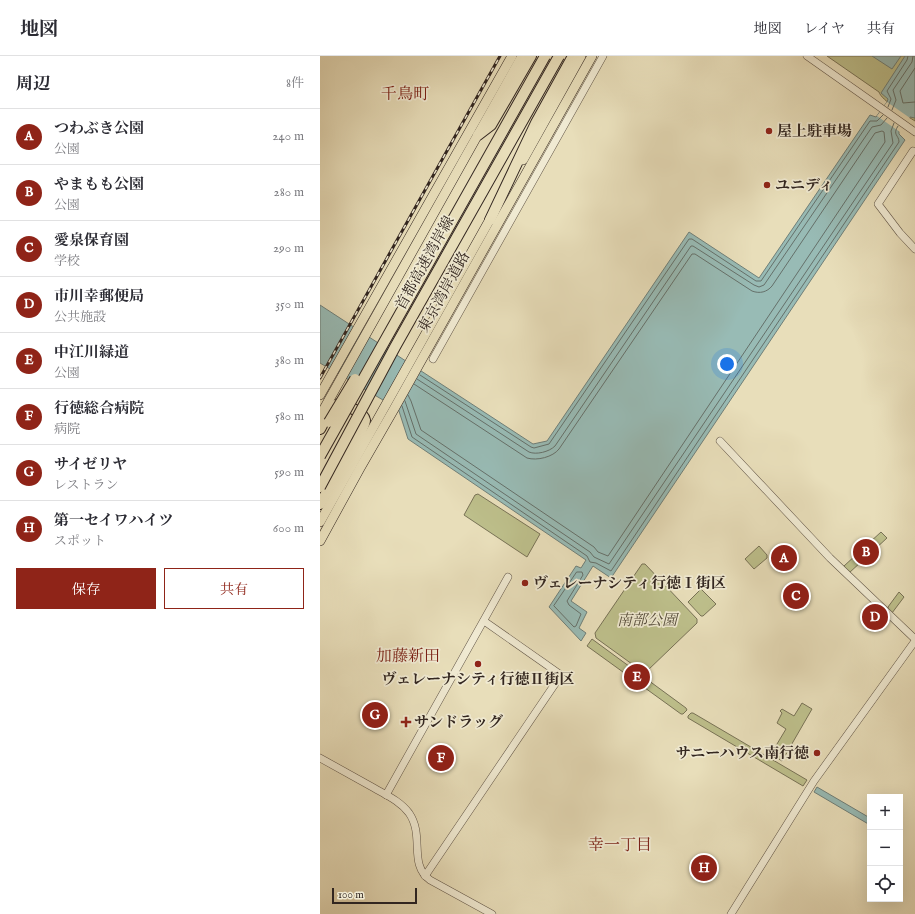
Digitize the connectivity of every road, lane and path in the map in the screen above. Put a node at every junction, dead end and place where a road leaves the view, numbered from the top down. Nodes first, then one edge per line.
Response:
1 (531, 56) edge
2 (545, 56) edge
3 (559, 56) edge
4 (573, 56) edge
5 (582, 56) edge
6 (592, 56) edge
7 (603, 56) edge
8 (807, 56) edge
9 (519, 61) edge
10 (915, 132) edge
11 (478, 135) joint
12 (913, 151) dead end
13 (428, 213) junction
14 (490, 220) junction
15 (480, 247) junction
16 (915, 249) edge
17 (388, 294) junction
18 (390, 332) junction
19 (417, 347) junction
20 (433, 359) dead end
21 (320, 395) edge
22 (320, 402) edge
23 (321, 424) edge
24 (320, 438) edge
25 (720, 440) dead end
26 (320, 456) edge
27 (360, 468) junction
28 (320, 487) edge
29 (320, 504) edge
30 (320, 522) edge
31 (320, 541) edge
32 (508, 577) dead end
33 (484, 621) junction
34 (915, 640) edge
35 (320, 758) edge
36 (386, 795) junction
37 (424, 876) junction
38 (492, 914) edge
39 (731, 914) edge

1 - 9 highway
2 - 18 highway, 首都高速湾岸線, bridge
3 - 28 highway, 首都高速湾岸線, bridge
4 - 14 highway
5 - 14 highway, 東京湾岸道路
6 - 15 highway, 東京湾岸道路
7 - 20 street
8 - 10 street
9 - 11 highway
9 - 13 highway
11 - 13 highway
12 - 16 street
13 - 17 highway
13 - 21 highway
14 - 15 highway, 東京湾岸道路
15 - 19 highway, 東京湾岸道路
15 - 27 highway, 東京湾岸道路
17 - 22 highway
17 - 23 highway
18 - 24 highway, bridge
18 - 26 highway, 首都高速湾岸線, bridge
19 - 27 highway
19 - 30 highway, 東京湾岸道路
23 - 29 highway
25 - 34 street
27 - 31 highway, 東京湾岸道路
32 - 33 street
33 - 36 street
33 - 37 street
34 - 39 street
35 - 36 street
36 - 37 street
37 - 38 street

